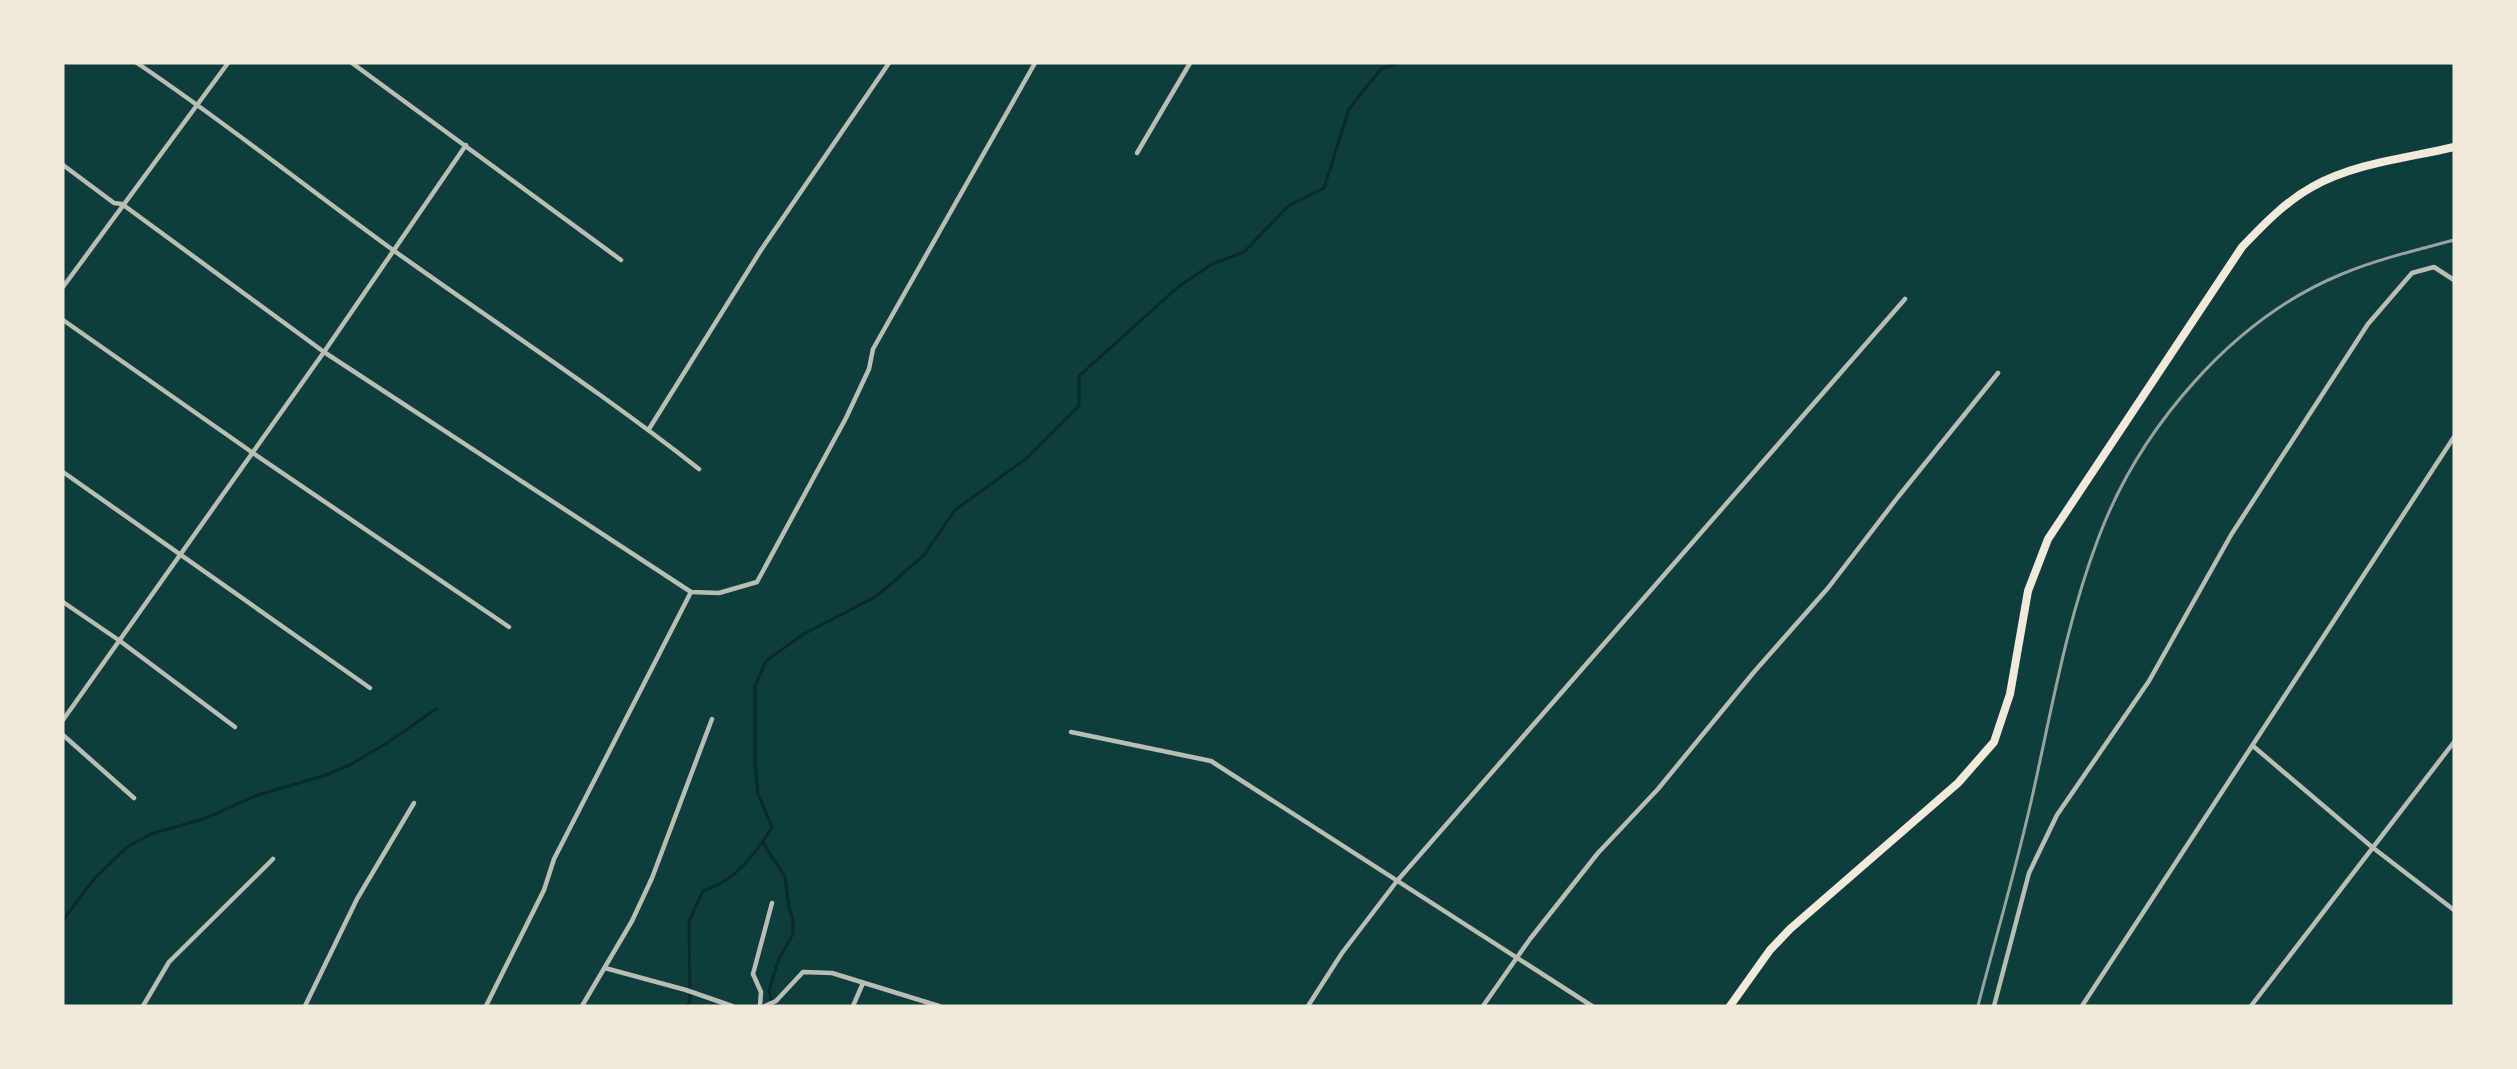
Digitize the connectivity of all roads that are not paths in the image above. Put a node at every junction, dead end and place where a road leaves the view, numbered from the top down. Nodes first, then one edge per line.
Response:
1 (137, 63) edge
2 (228, 63) edge
3 (352, 63) edge
4 (889, 63) edge
5 (1035, 63) edge
6 (1190, 63) edge
7 (198, 104) junction
8 (466, 145) junction
9 (2454, 147) edge
10 (1137, 153) dead end
11 (63, 165) edge
12 (122, 204) junction
13 (393, 249) junction
14 (621, 260) dead end
15 (2454, 280) edge
16 (63, 287) edge
17 (1905, 299) dead end
18 (63, 320) edge
19 (324, 352) junction
20 (1998, 373) dead end
21 (649, 429) junction
22 (2454, 437) edge
23 (253, 453) junction
24 (699, 469) dead end
25 (63, 472) edge
26 (182, 555) junction
27 (691, 592) junction
28 (63, 602) edge
29 (509, 627) dead end
30 (120, 641) junction
31 (370, 688) dead end
32 (712, 719) dead end
33 (63, 720) edge
34 (235, 727) dead end
35 (1071, 732) dead end
36 (63, 735) edge
37 (2454, 742) edge
38 (2253, 746) junction
39 (134, 798) dead end
40 (414, 803) dead end
41 (2372, 847) junction
42 (273, 859) dead end
43 (1397, 882) junction
44 (772, 903) dead end
45 (2454, 910) edge
46 (1517, 958) junction
47 (605, 968) junction
48 (863, 983) junction
49 (767, 1005) edge
50 (143, 1006) edge
51 (305, 1006) edge
52 (486, 1006) edge
53 (582, 1006) edge
54 (732, 1006) edge
55 (760, 1006) edge
56 (854, 1006) edge
57 (939, 1006) edge
58 (1308, 1006) edge
59 (1483, 1006) edge
60 (1592, 1006) edge
61 (1730, 1006) edge
62 (1994, 1006) edge
63 (2082, 1006) edge
64 (2251, 1006) edge

1 - 7 street
2 - 7 street
3 - 8 street
4 - 21 street
5 - 27 street
6 - 10 street
7 - 12 street
7 - 13 street
8 - 13 street
8 - 14 street
9 - 61 main road
11 - 12 street
12 - 16 street
12 - 19 street
13 - 19 street
13 - 21 street
15 - 62 street
17 - 43 street
18 - 23 street
19 - 23 street
19 - 27 street
20 - 46 street
21 - 24 street
22 - 38 street
23 - 26 street
23 - 29 street
25 - 26 street
26 - 30 street
26 - 31 street
27 - 52 street
28 - 30 street
30 - 33 street
30 - 34 street
32 - 47 street
35 - 43 street
36 - 39 street
37 - 41 street
38 - 41 street
38 - 63 street
40 - 51 street
41 - 45 street
41 - 64 street
42 - 50 street
43 - 46 street
43 - 58 street
44 - 55 street
46 - 59 street
46 - 60 street
47 - 53 street
47 - 54 street
48 - 49 street
48 - 56 street
48 - 57 street

